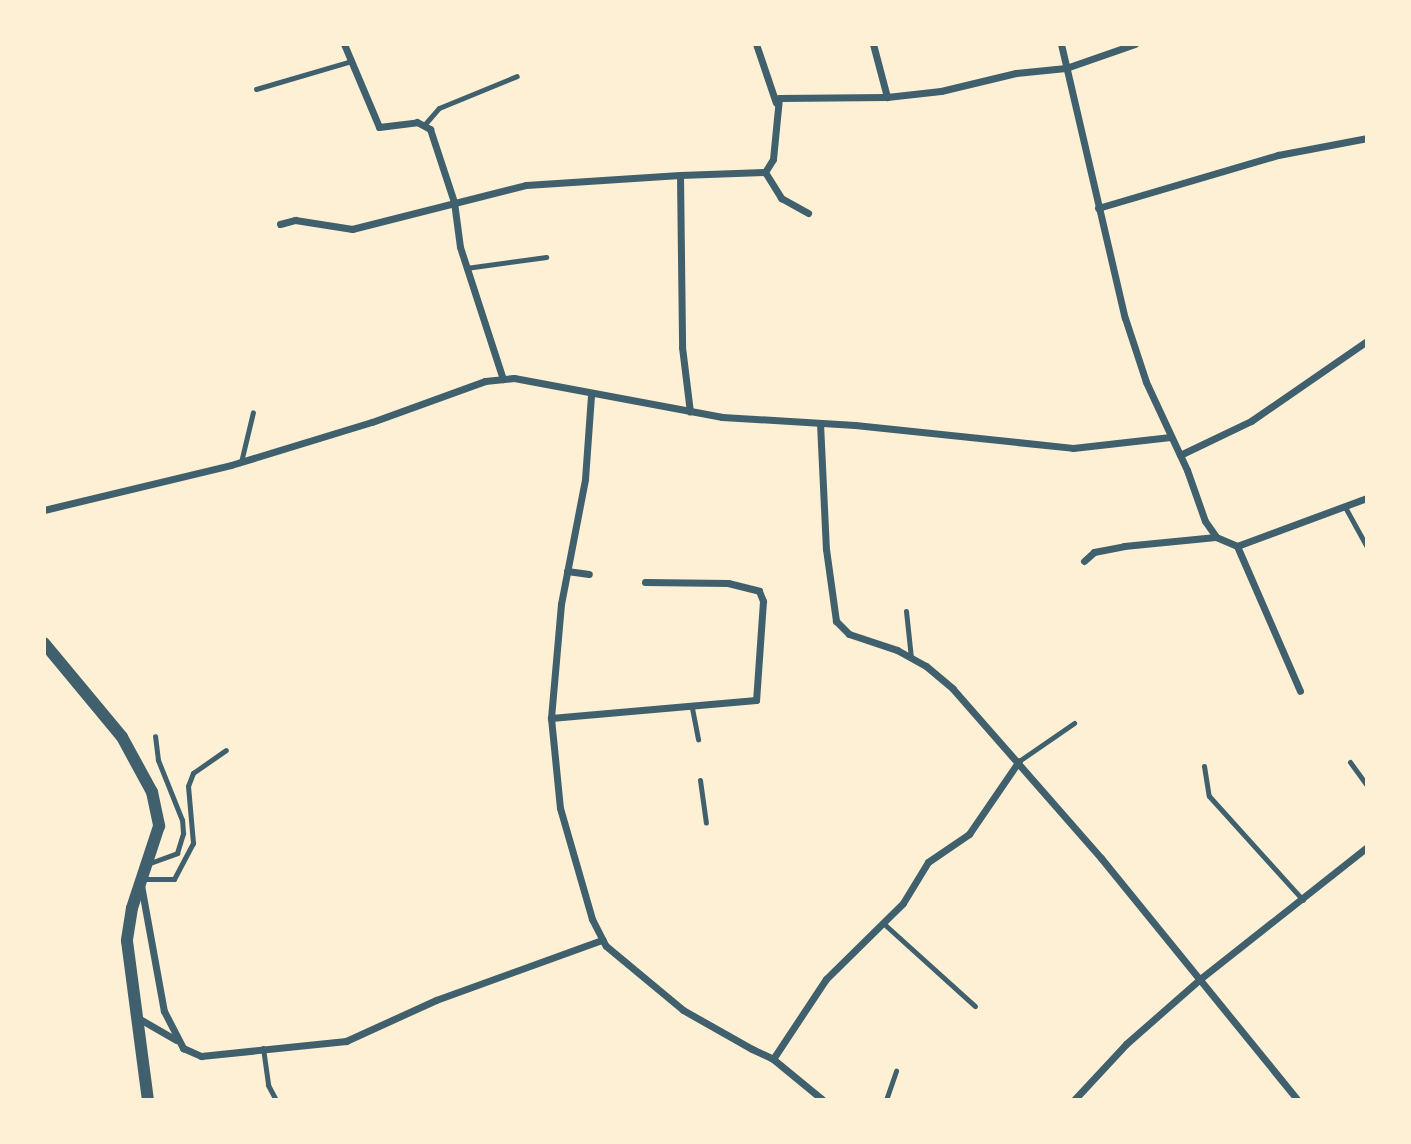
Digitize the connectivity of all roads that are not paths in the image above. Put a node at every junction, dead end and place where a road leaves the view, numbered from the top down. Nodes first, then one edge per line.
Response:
1 (344, 44) edge
2 (756, 44) edge
3 (873, 44) edge
4 (1061, 44) edge
5 (1135, 44) edge
6 (352, 61) junction
7 (1066, 68) junction
8 (517, 76) dead end
9 (256, 89) dead end
10 (887, 97) junction
11 (776, 103) junction
12 (425, 124) junction
13 (1367, 138) edge
14 (765, 172) junction
15 (680, 175) junction
16 (454, 202) junction
17 (1098, 208) junction
18 (808, 213) dead end
19 (280, 224) dead end
20 (546, 257) dead end
21 (466, 268) junction
22 (1367, 341) edge
23 (503, 379) junction
24 (591, 396) junction
25 (253, 412) dead end
26 (690, 412) junction
27 (820, 423) junction
28 (1170, 437) junction
29 (1180, 455) junction
30 (241, 462) junction
31 (1367, 498) edge
32 (1345, 508) junction
33 (44, 510) edge
34 (1216, 537) junction
35 (1237, 546) junction
36 (1367, 547) edge
37 (1084, 561) dead end
38 (567, 571) junction
39 (589, 574) dead end
40 (645, 582) dead end
41 (906, 611) dead end
42 (44, 643) edge
43 (911, 658) junction
44 (1300, 691) dead end
45 (692, 708) junction
46 (551, 718) junction
47 (1074, 723) dead end
48 (155, 736) dead end
49 (698, 739) dead end
50 (226, 750) dead end
51 (1019, 761) junction
52 (1350, 762) dead end
53 (1204, 766) dead end
54 (700, 780) dead end
55 (1367, 785) edge
56 (706, 823) dead end
57 (1367, 847) edge
58 (150, 863) junction
59 (142, 882) junction
60 (1303, 900) junction
61 (883, 923) junction
62 (602, 940) junction
63 (1200, 979) junction
64 (975, 1006) dead end
65 (138, 1018) junction
66 (177, 1040) junction
67 (263, 1048) junction
68 (773, 1059) junction
69 (896, 1071) dead end
70 (148, 1100) edge
71 (276, 1100) edge
72 (823, 1100) edge
73 (886, 1100) edge
74 (1074, 1100) edge
75 (1298, 1100) edge

1 - 6 street
2 - 11 street
3 - 10 street
4 - 7 street
5 - 7 street
6 - 9 lane
6 - 12 street
7 - 10 street
7 - 17 street
8 - 12 lane
10 - 11 street
11 - 14 street
12 - 16 street
13 - 17 street
14 - 15 street
14 - 18 street
15 - 16 street
15 - 26 street
16 - 19 street
16 - 21 street
17 - 28 street
20 - 21 lane
21 - 23 street
22 - 29 street
23 - 24 street
23 - 30 street
24 - 26 street
24 - 38 street
25 - 30 lane
26 - 27 street
27 - 28 street
27 - 43 street
28 - 29 street
29 - 34 street
30 - 33 street
31 - 32 street
32 - 35 street
32 - 36 lane
34 - 35 street
34 - 37 street
35 - 44 street
38 - 39 street
38 - 46 street
40 - 45 street
41 - 43 lane
42 - 58 street
43 - 51 street
45 - 46 street
45 - 49 lane
46 - 62 street
47 - 51 lane
48 - 58 lane
50 - 59 lane
51 - 61 street
51 - 63 street
52 - 55 lane
53 - 60 lane
54 - 56 lane
57 - 60 street
58 - 59 street
59 - 65 street
59 - 66 street
60 - 63 street
61 - 64 lane
61 - 68 street
62 - 67 street
62 - 68 street
63 - 74 street
63 - 75 street
65 - 66 street
65 - 70 street
66 - 67 street
67 - 71 lane
68 - 72 street
69 - 73 lane

